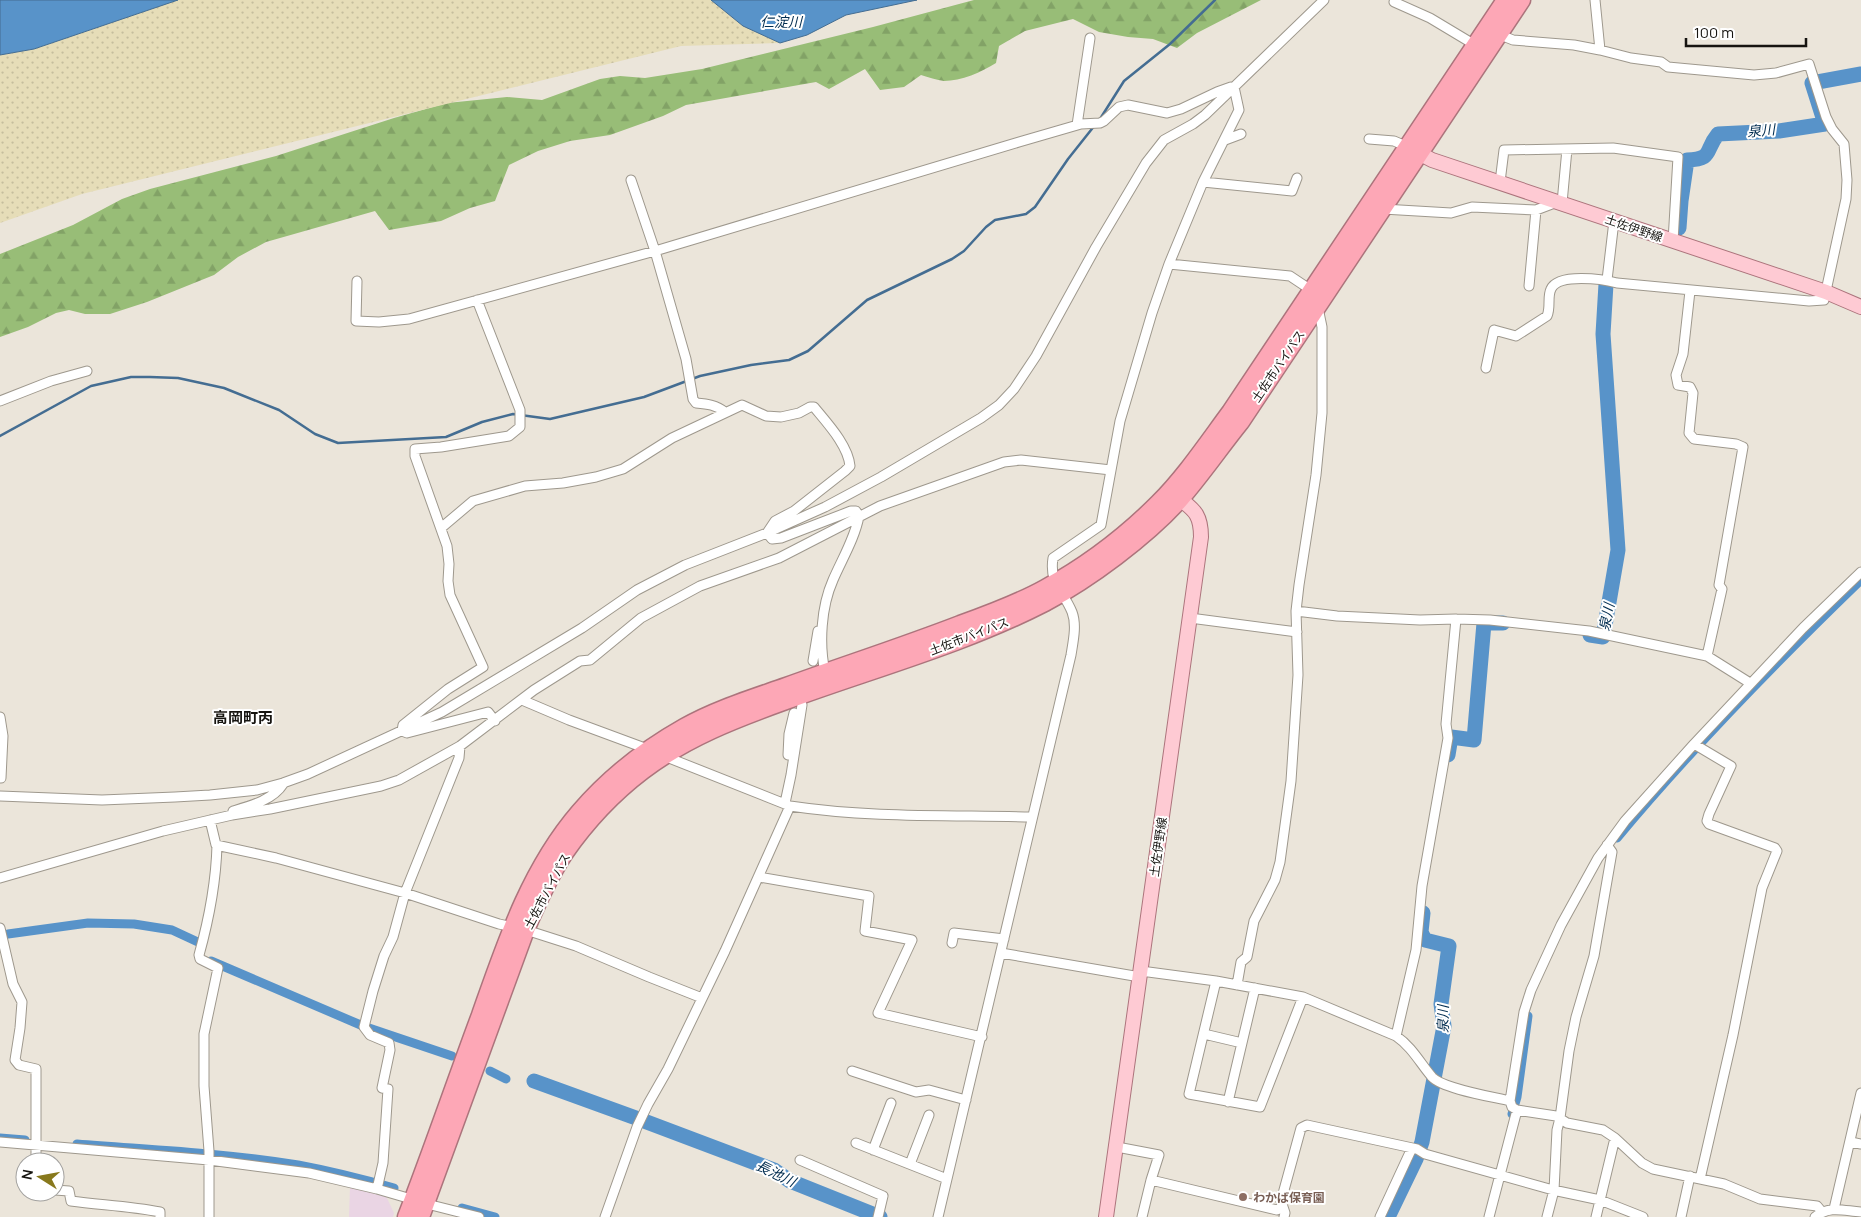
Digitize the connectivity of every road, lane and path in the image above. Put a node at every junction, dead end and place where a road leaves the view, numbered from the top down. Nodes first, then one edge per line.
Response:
1 (1324, 0) edge
2 (1505, 0) edge
3 (1522, 0) edge
4 (1595, 0) edge
5 (1394, 2) dead end
6 (1493, 31) junction
7 (1090, 38) dead end
8 (1475, 45) junction
9 (1600, 50) junction
10 (1234, 86) junction
11 (1077, 125) junction
12 (1240, 134) dead end
13 (1370, 139) dead end
14 (1225, 140) junction
15 (1567, 149) junction
16 (1414, 151) junction
17 (1297, 178) dead end
18 (631, 180) dead end
19 (1202, 182) junction
20 (1500, 182) junction
21 (1559, 202) junction
22 (1382, 209) junction
23 (1536, 210) junction
24 (1614, 221) junction
25 (1673, 241) junction
26 (655, 251) junction
27 (1170, 264) junction
28 (1607, 280) junction
29 (357, 281) dead end
30 (1530, 286) dead end
31 (1311, 291) junction
32 (1690, 291) junction
33 (1826, 292) junction
34 (477, 300) junction
35 (1318, 306) junction
36 (1861, 307) edge
37 (1486, 368) dead end
38 (87, 371) dead end
39 (0, 401) edge
40 (725, 412) junction
41 (1111, 470) junction
42 (1175, 495) junction
43 (859, 516) junction
44 (441, 528) junction
45 (767, 533) junction
46 (1861, 572) edge
47 (1058, 588) junction
48 (825, 600) junction
49 (1296, 611) junction
50 (1190, 618) junction
51 (1456, 619) junction
52 (1297, 632) junction
53 (1706, 656) junction
54 (819, 666) junction
55 (1750, 683) junction
56 (799, 696) junction
57 (522, 700) junction
58 (794, 714) dead end
59 (0, 717) edge
60 (495, 721) junction
61 (402, 731) junction
62 (460, 746) junction
63 (1698, 746) junction
64 (657, 753) junction
65 (791, 775) junction
66 (0, 778) edge
67 (283, 783) junction
68 (0, 796) edge
69 (787, 804) junction
70 (232, 815) junction
71 (1032, 818) junction
72 (210, 820) junction
73 (217, 846) junction
74 (1610, 848) junction
75 (759, 877) junction
76 (0, 878) edge
77 (405, 893) junction
78 (0, 928) edge
79 (519, 929) junction
80 (1004, 939) junction
81 (952, 943) dead end
82 (1001, 954) junction
83 (1141, 974) junction
84 (1216, 981) junction
85 (1237, 985) junction
86 (1255, 988) junction
87 (1303, 997) junction
88 (702, 998) junction
89 (1204, 1034) junction
90 (1396, 1036) junction
91 (982, 1037) junction
92 (1242, 1043) junction
93 (852, 1071) dead end
94 (1861, 1093) edge
95 (966, 1100) junction
96 (1228, 1102) junction
97 (891, 1103) dead end
98 (1514, 1107) junction
99 (928, 1115) dead end
100 (1560, 1118) junction
101 (1615, 1138) junction
102 (0, 1142) edge
103 (1851, 1142) junction
104 (36, 1143) junction
105 (856, 1143) dead end
106 (1861, 1144) edge
107 (1116, 1147) junction
108 (873, 1150) junction
109 (1417, 1150) junction
110 (36, 1152) edge
111 (209, 1157) junction
112 (800, 1160) dead end
113 (910, 1164) junction
114 (1498, 1173) junction
115 (1690, 1176) junction
116 (1700, 1178) junction
117 (947, 1179) junction
118 (1151, 1180) junction
119 (378, 1185) junction
120 (1554, 1190) junction
121 (65, 1191) edge
122 (1600, 1200) junction
123 (420, 1206) edge
124 (1283, 1207) junction
125 (1834, 1209) junction
126 (878, 1214) edge
127 (1819, 1214) edge
128 (1856, 1214) edge
129 (160, 1217) edge
130 (209, 1217) edge
131 (406, 1217) edge
132 (479, 1217) edge
133 (605, 1217) edge
134 (938, 1217) edge
135 (1106, 1217) edge
136 (1142, 1217) edge
137 (1284, 1217) edge
138 (1380, 1217) edge
139 (1489, 1217) edge
140 (1547, 1217) edge
141 (1596, 1217) edge
142 (1643, 1217) edge
143 (1681, 1217) edge

1 - 10 street
2 - 6 highway, 土佐市バイパス
3 - 6 highway, 土佐市バイパス
4 - 9 street
5 - 8 street
6 - 8 highway, 土佐市バイパス
6 - 9 street
6 - 16 highway, 土佐市バイパス
7 - 11 street
8 - 16 highway, 土佐市バイパス
9 - 33 street
10 - 11 street
10 - 14 street
10 - 45 street
11 - 26 street
12 - 14 street
13 - 16 street
14 - 19 street
15 - 20 street
15 - 21 street
15 - 25 street
16 - 20 main road, 土佐伊野線
16 - 22 highway, 土佐市バイパス
16 - 31 highway, 土佐市バイパス
17 - 19 street
18 - 26 street
19 - 27 street
20 - 21 main road, 土佐伊野線
21 - 23 street
21 - 24 main road, 土佐伊野線
22 - 23 street
22 - 35 highway, 土佐市バイパス
23 - 30 street
24 - 25 main road, 土佐伊野線
24 - 28 street
25 - 33 main road, 土佐伊野線
26 - 34 street
26 - 40 street
27 - 31 street
27 - 41 street
28 - 32 street
28 - 37 street
29 - 34 street
31 - 35 street
31 - 42 highway, 土佐市バイパス
32 - 33 street
32 - 53 street
33 - 36 main road, 土佐伊野線
34 - 44 street
35 - 42 highway, 土佐市バイパス
35 - 49 street
38 - 39 street
40 - 44 street
40 - 45 street
41 - 43 street
41 - 47 street
42 - 47 highway, 土佐市バイパス
42 - 50 main road, 土佐伊野線
43 - 45 street
43 - 48 street
43 - 57 street
44 - 61 street
45 - 61 street
46 - 55 street
47 - 54 highway, 土佐市バイパス
47 - 56 highway, 土佐市バイパス
47 - 71 street
48 - 54 street
48 - 54 street
49 - 51 street
49 - 52 street
50 - 52 street
50 - 83 main road, 土佐伊野線
51 - 53 street
51 - 90 street
52 - 85 street
53 - 55 street
54 - 64 highway, 土佐市バイパス
55 - 63 street
56 - 64 highway, 土佐市バイパス
56 - 65 street
57 - 60 street
57 - 64 street
58 - 65 street
59 - 66 street
60 - 61 street
60 - 62 street
61 - 67 street
62 - 70 street
62 - 77 street
63 - 74 street
63 - 116 street
64 - 69 street
64 - 79 highway, 土佐市バイパス
65 - 69 street
67 - 68 street
67 - 70 street
69 - 71 street
69 - 75 street
70 - 72 street
71 - 80 street
72 - 73 street
72 - 76 street
73 - 77 street
73 - 111 street
74 - 98 street
74 - 100 street
75 - 88 street
75 - 91 street
77 - 79 street
77 - 119 street
78 - 104 street
79 - 88 street
79 - 123 highway, 土佐市バイパス
80 - 81 street
80 - 82 street
82 - 83 street
82 - 91 street
83 - 84 street
83 - 107 main road, 土佐伊野線
84 - 85 street
84 - 89 street
85 - 86 street
86 - 87 street
86 - 92 street
87 - 90 street
87 - 96 street
88 - 133 street
89 - 92 street
89 - 96 street
90 - 98 street
91 - 95 street
92 - 96 street
93 - 95 street
94 - 103 street
95 - 117 street
97 - 108 street
98 - 100 street
98 - 114 street
99 - 113 street
100 - 101 street
100 - 120 street
101 - 115 street
101 - 122 street
102 - 104 street
103 - 106 street
103 - 125 street
104 - 110 street
104 - 111 street
105 - 108 street
107 - 118 street
107 - 135 main road, 土佐伊野線
108 - 113 street
109 - 114 street
109 - 124 street
109 - 138 street
111 - 119 street
111 - 130 street
112 - 126 street
113 - 117 street
114 - 120 street
114 - 139 street
115 - 116 street
115 - 143 street
116 - 127 street
117 - 134 street
118 - 124 street
118 - 136 street
119 - 123 street
120 - 122 street
120 - 140 street
121 - 129 street
122 - 141 street
122 - 142 street
123 - 131 highway, 土佐市バイパス
123 - 132 street
124 - 137 street
125 - 127 street
125 - 128 street

